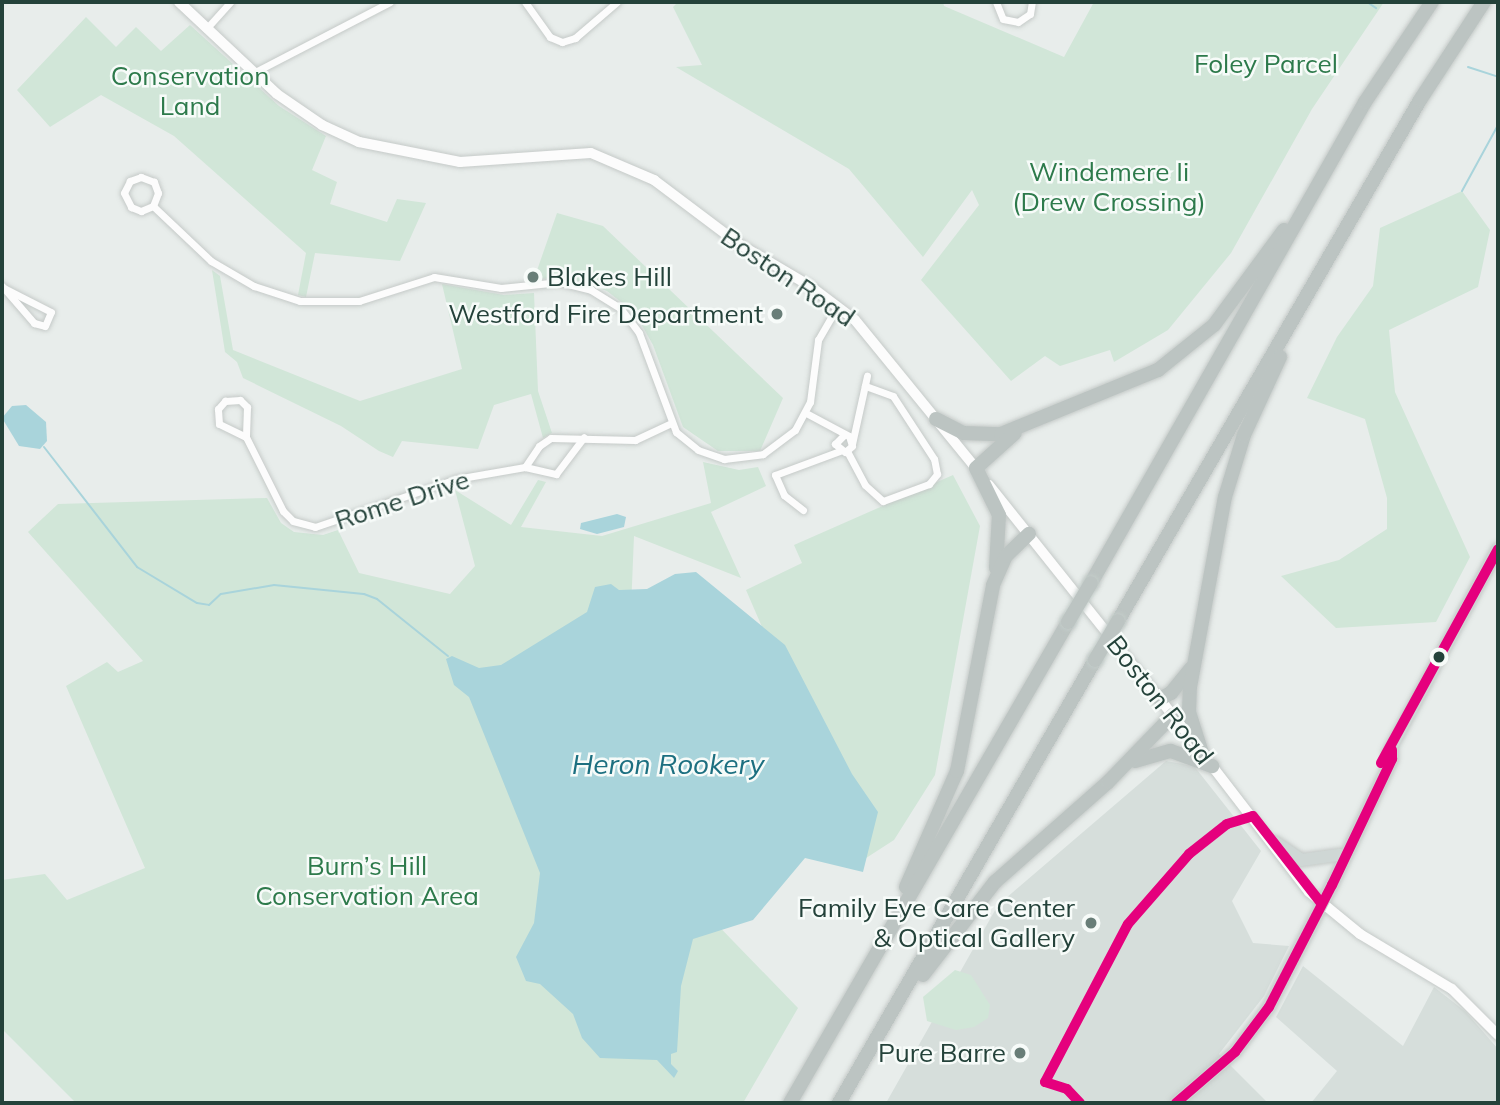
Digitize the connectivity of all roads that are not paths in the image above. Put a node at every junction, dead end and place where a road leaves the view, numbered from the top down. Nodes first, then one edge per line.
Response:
1 (178, 2) edge
2 (230, 2) edge
3 (373, 2) edge
4 (390, 2) edge
5 (525, 2) edge
6 (617, 2) edge
7 (996, 2) edge
8 (1032, 2) edge
9 (1432, 2) edge
10 (1484, 2) edge
11 (370, 11) junction
12 (206, 29) junction
13 (252, 74) junction
14 (1333, 160) junction
15 (153, 206) junction
16 (2, 287) edge
17 (1302, 304) junction
18 (838, 305) junction
19 (867, 376) dead end
20 (865, 386) junction
21 (806, 413) junction
22 (936, 419) junction
23 (858, 421) junction
24 (825, 424) junction
25 (670, 425) junction
26 (1019, 430) junction
27 (846, 435) junction
28 (246, 437) junction
29 (584, 437) junction
30 (852, 444) junction
31 (839, 447) junction
32 (525, 467) junction
33 (976, 468) junction
34 (803, 510) dead end
35 (1029, 534) junction
36 (1498, 550) edge
37 (994, 581) junction
38 (1195, 660) junction
39 (1160, 699) junction
40 (1172, 715) junction
41 (1392, 750) junction
42 (1202, 753) junction
43 (1212, 766) junction
44 (1116, 774) junction
45 (1275, 842) junction
46 (1339, 855) junction
47 (1321, 903) junction
48 (874, 958) junction
49 (886, 1024) junction
50 (1498, 1035) edge
51 (790, 1103) edge
52 (839, 1103) edge
53 (1176, 1103) edge

1 - 12 main road, Boston Road
2 - 12 street
3 - 11 street
4 - 11 street
5 - 6 street
7 - 8 street
9 - 14 highway
10 - 17 highway
11 - 13 street
12 - 13 main road, Boston Road
13 - 18 main road, Boston Road
14 - 26 highway
14 - 48 highway, bridge
15 - 15 street
15 - 25 street
16 - 16 street
17 - 38 highway
17 - 49 highway, bridge
18 - 21 street
18 - 22 main road, Boston Road
19 - 20 street
20 - 23 street
20 - 31 street
21 - 24 street
21 - 25 street
22 - 26 highway
22 - 33 main road, Boston Road
23 - 27 street
23 - 30 street
24 - 27 street
24 - 31 street
25 - 29 street
26 - 33 highway
27 - 30 street
27 - 31 street
28 - 28 street, Rome Drive
28 - 32 street, Rome Drive
29 - 32 street
29 - 32 street, Rome Drive
30 - 31 street
31 - 34 street
33 - 35 main road, Boston Road
33 - 37 highway
35 - 37 highway
35 - 39 main road, Boston Road
36 - 41 main road
37 - 48 highway
38 - 39 highway
38 - 42 highway
39 - 40 main road, Boston Road
40 - 42 main road, Boston Road
40 - 44 highway
41 - 46 main road
41 - 47 main road
42 - 43 main road, Boston Road
43 - 44 highway
43 - 45 main road, Boston Road
44 - 49 highway
45 - 46 main road
45 - 47 main road, Boston Road
46 - 47 main road
47 - 50 main road, Boston Road
47 - 53 main road
48 - 51 highway
49 - 52 highway

